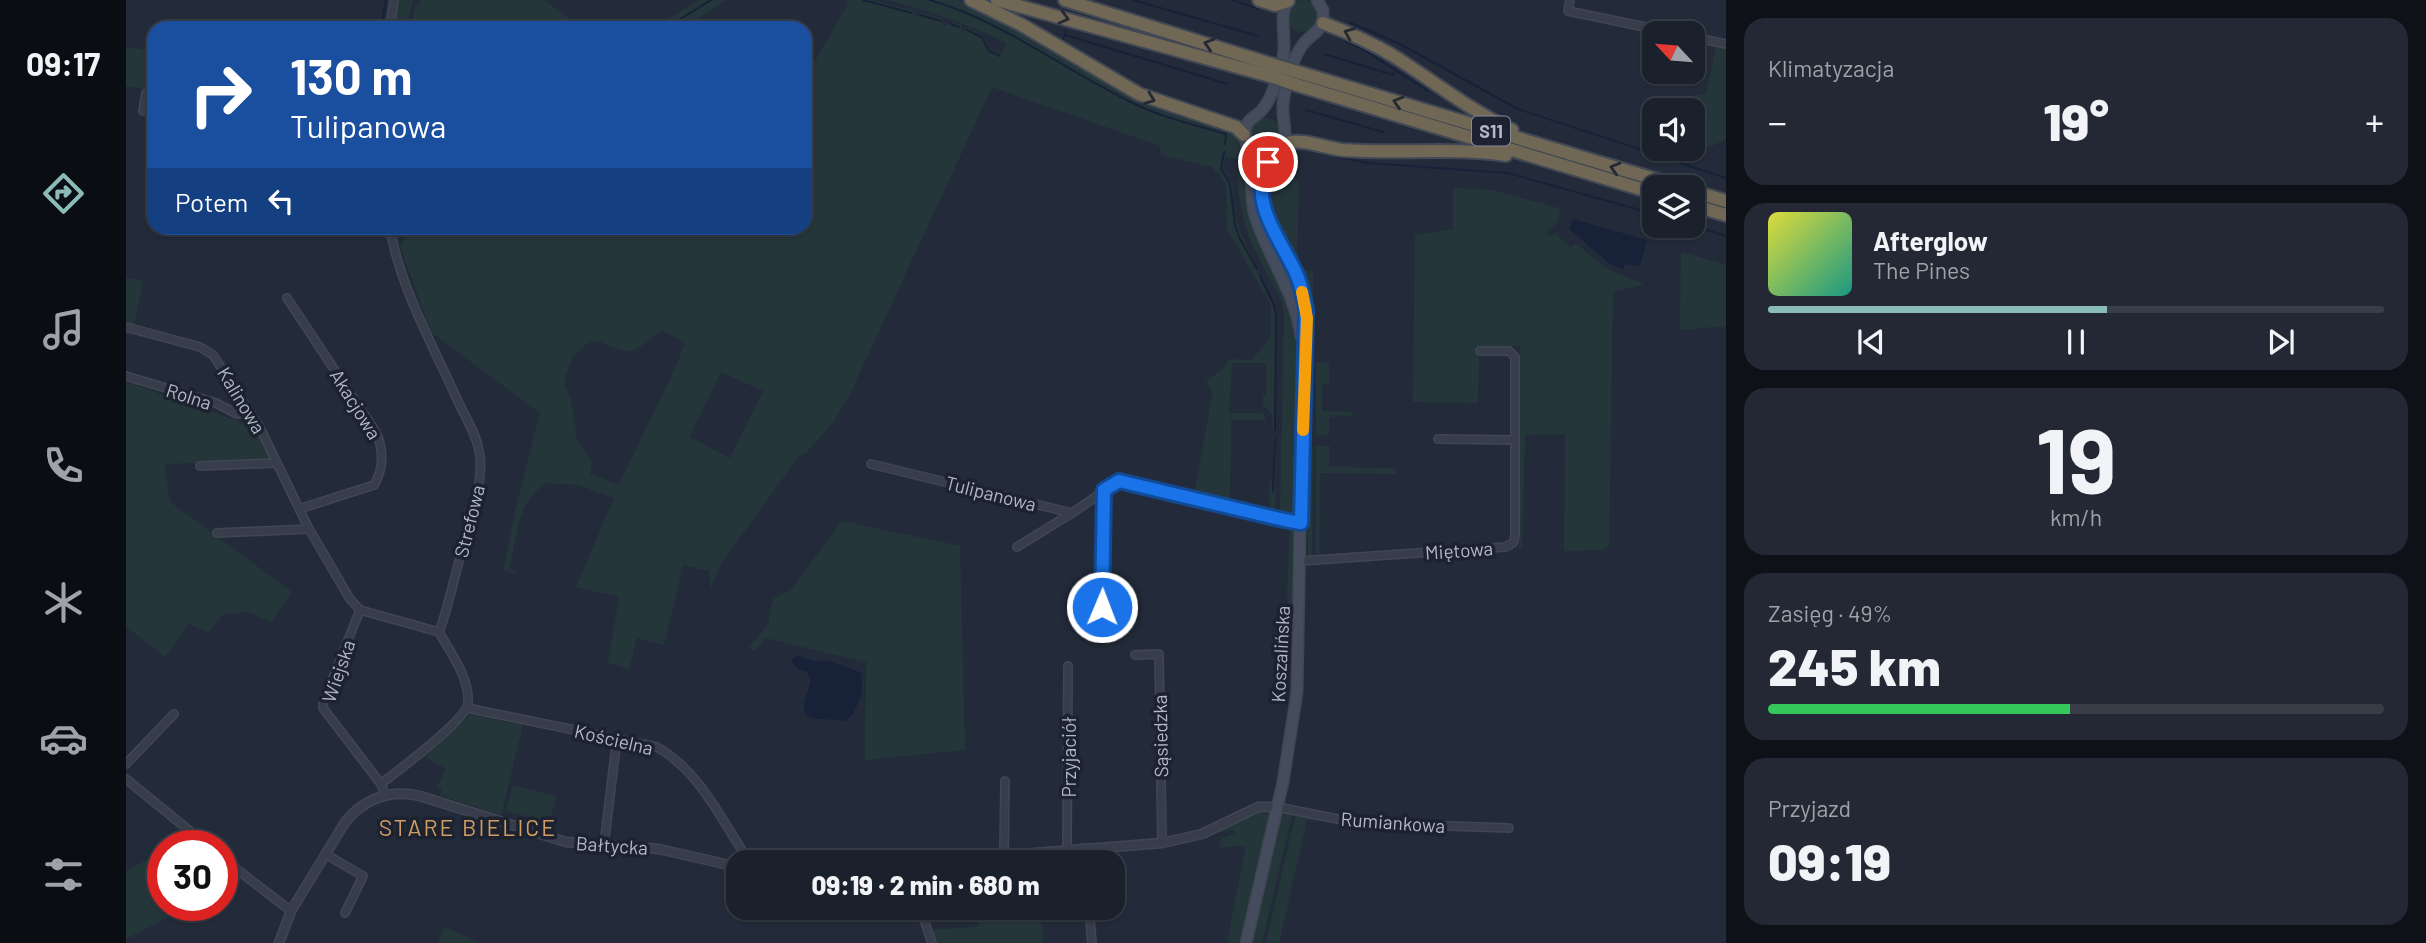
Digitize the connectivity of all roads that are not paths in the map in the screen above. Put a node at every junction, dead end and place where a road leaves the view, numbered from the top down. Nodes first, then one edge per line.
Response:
1 (394, 0) edge
2 (971, 0) edge
3 (997, 0) edge
4 (1065, 0) edge
5 (1259, 0) edge
6 (1570, 0) edge
7 (1289, 1) edge
8 (1317, 1) edge
9 (391, 21) edge
10 (1323, 23) junction
11 (1642, 26) edge
12 (1705, 40) edge
13 (1726, 44) edge
14 (1272, 71) junction
15 (147, 93) edge
16 (143, 111) dead end
17 (1246, 140) junction
18 (1284, 144) junction
19 (1274, 154) junction
20 (1555, 157) junction
21 (1642, 178) edge
22 (1642, 190) edge
23 (1705, 195) edge
24 (1726, 201) edge
25 (1705, 209) edge
26 (1726, 215) edge
27 (392, 235) edge
28 (287, 298) dead end
29 (126, 327) edge
30 (1480, 351) dead end
31 (1303, 361) junction
32 (126, 376) edge
33 (251, 413) junction
34 (1438, 439) dead end
35 (1515, 440) junction
36 (277, 463) junction
37 (871, 464) dead end
38 (200, 466) dead end
39 (1104, 490) junction
40 (299, 509) junction
41 (1072, 513) junction
42 (1301, 523) junction
43 (309, 529) junction
44 (217, 533) dead end
45 (1017, 547) dead end
46 (1301, 562) junction
47 (1102, 607) dead end
48 (360, 610) junction
49 (439, 632) junction
50 (1135, 655) dead end
51 (1068, 666) dead end
52 (467, 708) junction
53 (174, 714) dead end
54 (617, 738) junction
55 (126, 764) edge
56 (126, 779) edge
57 (1005, 781) dead end
58 (381, 784) junction
59 (385, 795) junction
60 (1277, 807) junction
61 (1509, 828) dead end
62 (189, 830) edge
63 (1162, 843) junction
64 (604, 845) junction
65 (1083, 848) joint
66 (1067, 849) junction
67 (742, 850) edge
68 (1004, 850) edge
69 (1054, 850) edge
70 (325, 854) junction
71 (726, 864) edge
72 (238, 870) edge
73 (290, 911) junction
74 (345, 913) dead end
75 (924, 920) edge
76 (1089, 920) edge
77 (279, 943) edge
78 (932, 943) edge
79 (1092, 943) edge
80 (1246, 943) edge

1 - 9 street
2 -> 17 highway
3 -> 14 highway, S11
14 -> 4 highway, S11
5 - 7 highway
6 - 11 street
7 - 17 main road
8 - 10 main road
10 - 18 main road
20 -> 10 highway
12 - 13 street
14 - 20 highway, S11, bridge
15 - 16 street
17 - 19 main road
17 - 31 main road, Koszalińska
18 - 19 main road
18 - 20 highway
19 - 31 main road, Koszalińska
21 -> 20 highway, S11
20 - 22 highway, S11
23 - 24 highway
25 - 26 highway
27 - 49 street, Strefowa
28 - 40 street, Akacjowa
29 - 33 street, Kalinowa
30 - 35 street, Miętowa
31 - 42 main road, Koszalińska
32 - 33 street, Rolna
33 - 36 street, Kalinowa
34 - 35 street
35 - 46 street, Miętowa
36 - 38 street
36 - 40 street, Kalinowa
37 - 41 street, Tulipanowa
39 - 41 street
39 - 42 street
39 - 47 street
40 - 43 street, Kalinowa
41 - 45 street
42 - 46 main road, Koszalińska
43 - 44 street
43 - 48 street, Kalinowa
46 - 60 main road, Koszalińska
48 - 49 street
48 - 58 street, Wiejska
49 - 52 street
50 - 63 street, Sąsiedzka
51 - 66 street, Przyjaciół
52 - 54 street, Kościelna
52 - 58 street
53 - 55 street
54 - 64 street
54 - 67 street, Kościelna
56 - 62 street
57 - 68 street
58 - 59 street, Wiejska
59 - 64 street, Bałtycka
59 - 70 street
60 - 61 street, Rumiankowa
60 - 63 street
60 - 80 main road, Koszalińska
63 - 65 street
64 - 71 street, Bałtycka
65 - 66 street
66 - 69 street
70 - 73 street
70 - 74 street
72 - 73 street
73 - 77 street
75 - 78 street
76 - 79 street

